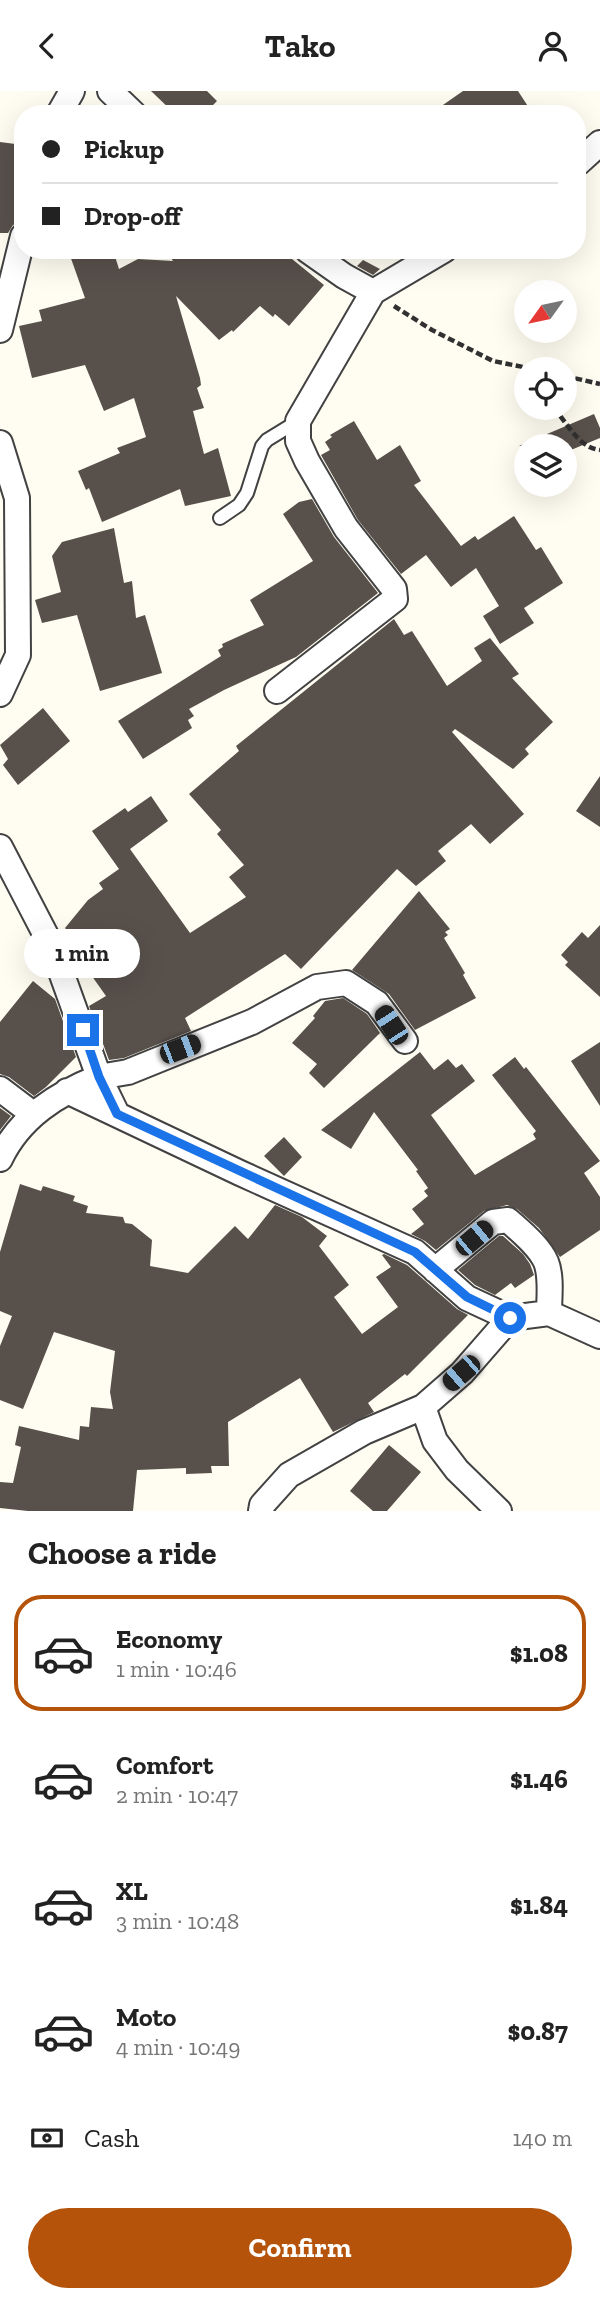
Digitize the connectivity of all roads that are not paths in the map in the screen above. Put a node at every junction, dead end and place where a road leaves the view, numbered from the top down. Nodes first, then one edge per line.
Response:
1 (110, 91) edge
2 (125, 105) edge
3 (600, 143) edge
4 (586, 156) edge
5 (320, 259) edge
6 (429, 259) edge
7 (8, 261) edge
8 (373, 292) junction
9 (0, 330) edge
10 (298, 421) junction
11 (0, 443) edge
12 (220, 518) dead end
13 (277, 691) dead end
14 (0, 694) edge
15 (0, 846) edge
16 (405, 1041) dead end
17 (99, 1077) junction
18 (0, 1089) edge
19 (67, 1091) junction
20 (33, 1114) junction
21 (117, 1114) junction
22 (0, 1159) edge
23 (435, 1270) junction
24 (549, 1313) junction
25 (510, 1318) junction
26 (600, 1336) edge
27 (423, 1407) junction
28 (261, 1511) edge
29 (499, 1511) edge

1 - 2 street
3 - 4 street
5 - 8 street
6 - 8 street
7 - 9 street
8 - 10 street
10 - 12 lane
10 - 13 street
11 - 14 street
15 - 17 street
16 - 17 street
17 - 19 street
17 - 21 street
18 - 20 street
19 - 20 street
19 - 21 street
20 - 22 street
21 - 23 street
23 - 24 street
23 - 25 street
24 - 25 street
24 - 26 street
25 - 27 street
27 - 28 street
27 - 29 street

